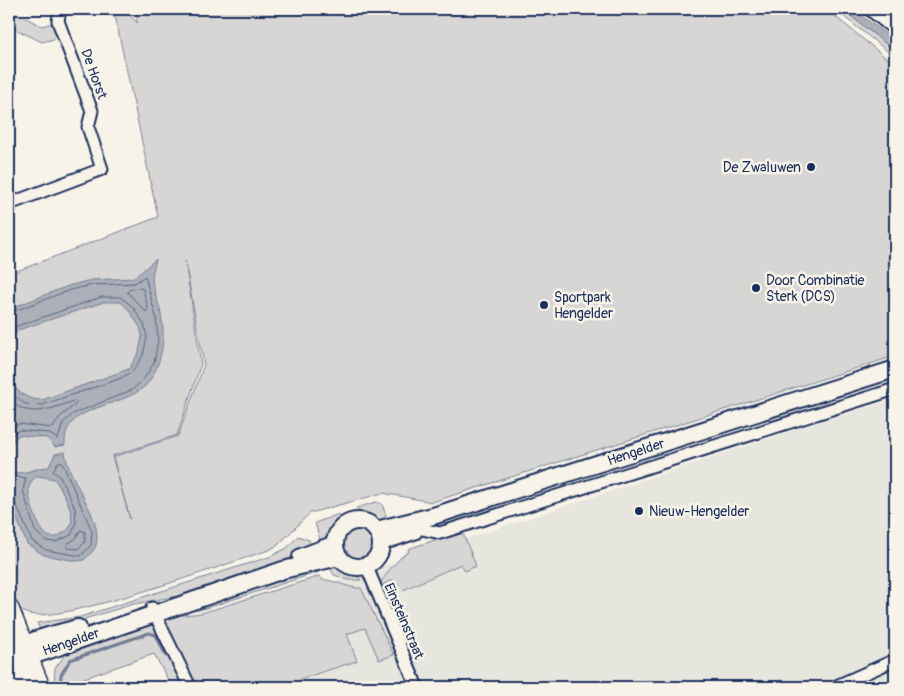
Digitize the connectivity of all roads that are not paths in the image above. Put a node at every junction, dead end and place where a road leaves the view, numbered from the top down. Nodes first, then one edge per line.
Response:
1 (60, 9) edge
2 (869, 9) edge
3 (895, 30) edge
4 (9, 204) edge
5 (9, 211) edge
6 (9, 216) edge
7 (895, 369) edge
8 (895, 376) edge
9 (895, 389) edge
10 (422, 528) junction
11 (379, 536) junction
12 (337, 551) junction
13 (366, 565) junction
14 (9, 609) edge
15 (153, 610) junction
16 (19, 649) edge
17 (895, 660) edge
18 (856, 683) edge
19 (25, 687) edge
20 (40, 687) edge
21 (190, 687) edge
22 (417, 687) edge
23 (834, 687) edge

1 - 4 street, De Horst
2 - 3 street
5 - 6 street
7 - 11 main road, Hengelder
8 - 10 main road, Hengelder
9 - 10 street, Hengelder
10 - 11 main road, Hengelder
11 - 12 main road
11 - 13 main road
12 - 13 main road
12 - 15 main road, Hengelder
13 - 22 street, Einsteinstraat
14 - 16 main road
15 - 16 main road, Hengelder
15 - 21 street
16 - 19 main road
16 - 20 main road
17 - 18 street
18 - 23 street

